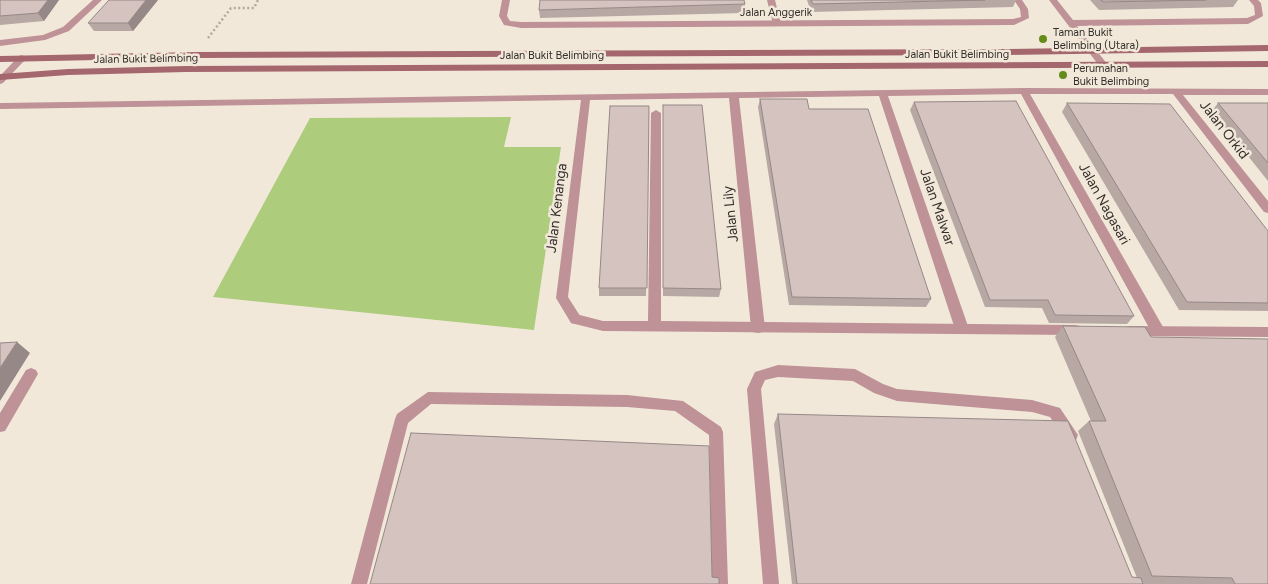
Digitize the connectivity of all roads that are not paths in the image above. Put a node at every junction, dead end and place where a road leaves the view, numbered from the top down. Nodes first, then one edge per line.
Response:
1 (98, 0) edge
2 (506, 0) edge
3 (771, 0) edge
4 (1018, 0) edge
5 (1053, 0) edge
6 (1253, 0) edge
7 (1071, 23) junction
8 (777, 24) junction
9 (0, 43) edge
10 (1268, 48) edge
11 (1092, 50) junction
12 (22, 58) junction
13 (0, 59) edge
14 (1268, 64) edge
15 (1103, 65) junction
16 (1, 78) edge
17 (1024, 91) junction
18 (1176, 92) junction
19 (1268, 92) edge
20 (883, 94) junction
21 (734, 96) junction
22 (586, 97) junction
23 (0, 106) edge
24 (656, 113) dead end
25 (1268, 208) edge
26 (654, 326) junction
27 (758, 328) junction
28 (962, 329) junction
29 (1089, 330) edge
30 (1118, 331) edge
31 (1158, 331) junction
32 (1268, 332) edge
33 (31, 374) dead end
34 (0, 426) edge
35 (1076, 448) edge
36 (359, 584) edge
37 (720, 584) edge
38 (771, 584) edge

1 - 9 street
2 - 8 street, Jalan Anggerik
3 - 8 street
4 - 8 street, Jalan Anggerik
5 - 7 street
6 - 7 street
7 - 11 street
10 - 11 main road, Jalan Bukit Belimbing
11 - 12 main road, Jalan Bukit Belimbing
11 - 15 street
12 - 13 main road, Jalan Bukit Belimbing
12 - 16 street
14 - 15 main road, Jalan Bukit Belimbing
15 - 16 main road, Jalan Bukit Belimbing
17 - 18 street
17 - 20 street
17 - 31 street, Jalan Nagasari
18 - 19 street
18 - 25 street, Jalan Orkid
20 - 21 street
20 - 28 street, Jalan Malwar
21 - 22 street
21 - 27 street, Jalan Lily
22 - 23 street
22 - 26 street, Jalan Kenanga
24 - 26 street
26 - 27 street
27 - 28 street
28 - 29 street
30 - 31 street
31 - 32 street
33 - 34 street
35 - 38 street
36 - 37 street

